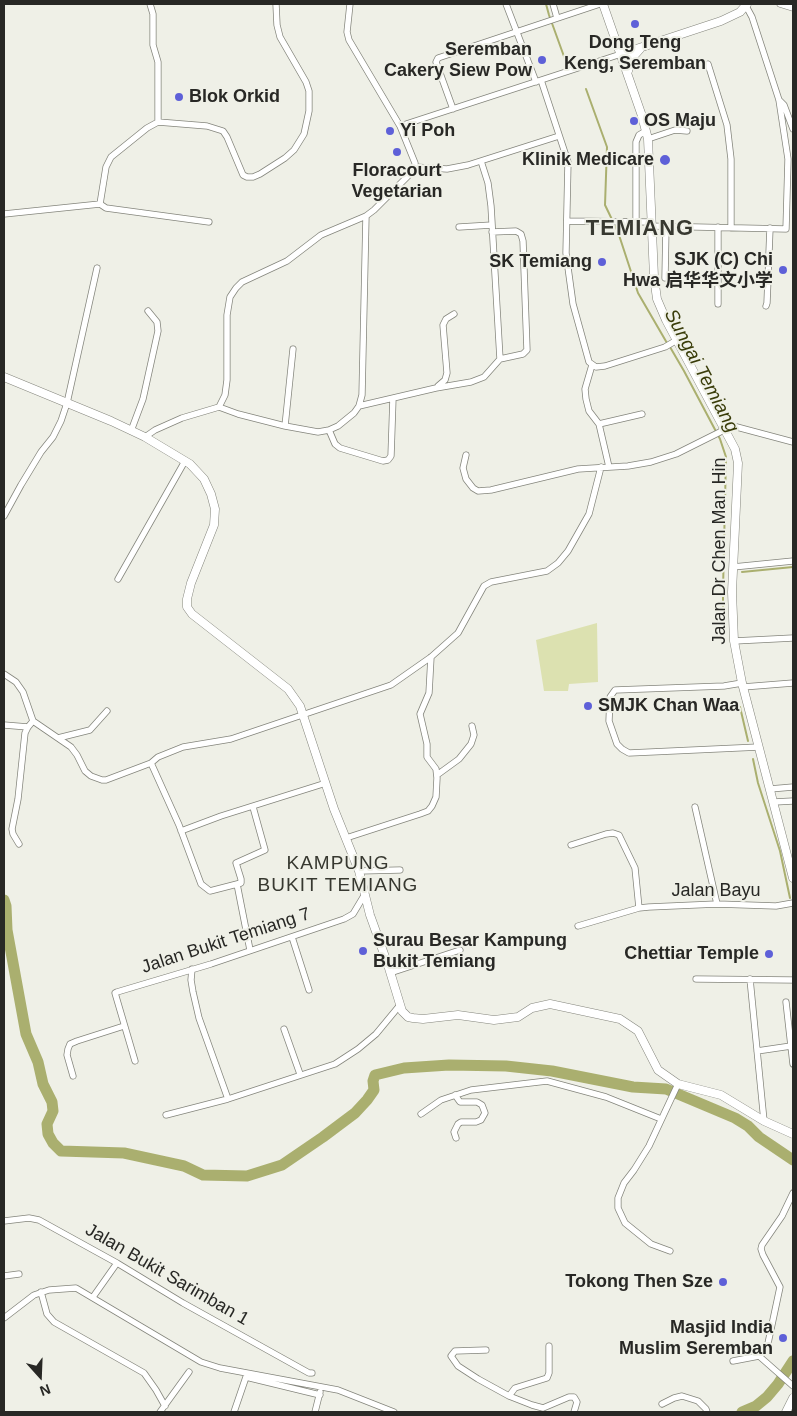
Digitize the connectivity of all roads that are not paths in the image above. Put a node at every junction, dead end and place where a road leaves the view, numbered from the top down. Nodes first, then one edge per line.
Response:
1 (150, 4) edge
2 (276, 4) edge
3 (350, 4) edge
4 (506, 4) edge
5 (553, 4) edge
6 (601, 4) edge
7 (780, 4) edge
8 (746, 5) edge
9 (793, 8) edge
10 (556, 18) junction
11 (517, 31) junction
12 (615, 37) junction
13 (641, 48) junction
14 (621, 54) junction
15 (708, 64) dead end
16 (628, 73) junction
17 (538, 81) junction
18 (779, 100) junction
19 (453, 108) junction
20 (158, 122) junction
21 (400, 126) junction
22 (793, 129) edge
23 (646, 131) junction
24 (687, 131) dead end
25 (559, 136) junction
26 (648, 139) junction
27 (481, 161) junction
28 (414, 167) junction
29 (100, 204) junction
30 (4, 214) edge
31 (366, 216) junction
32 (567, 221) junction
33 (209, 222) dead end
34 (636, 222) junction
35 (651, 224) junction
36 (492, 225) junction
37 (666, 226) junction
38 (459, 227) dead end
39 (718, 228) junction
40 (731, 228) junction
41 (770, 228) junction
42 (492, 232) junction
43 (97, 268) dead end
44 (664, 278) dead end
45 (718, 304) dead end
46 (766, 306) dead end
47 (148, 311) dead end
48 (454, 314) dead end
49 (675, 342) junction
50 (293, 350) dead end
51 (500, 359) junction
52 (592, 365) junction
53 (4, 377) edge
54 (436, 388) junction
55 (393, 398) junction
56 (67, 403) junction
57 (359, 406) junction
58 (219, 407) junction
59 (642, 414) dead end
60 (599, 424) junction
61 (285, 426) junction
62 (131, 430) junction
63 (329, 430) junction
64 (722, 430) junction
65 (145, 437) junction
66 (793, 442) edge
67 (466, 455) dead end
68 (185, 461) junction
69 (610, 466) junction
70 (601, 467) junction
71 (4, 516) edge
72 (793, 561) edge
73 (733, 567) junction
74 (118, 579) dead end
75 (793, 638) edge
76 (734, 641) junction
77 (431, 657) junction
78 (4, 674) edge
79 (793, 683) edge
80 (742, 685) junction
81 (107, 711) dead end
82 (303, 714) junction
83 (33, 721) junction
84 (4, 725) edge
85 (28, 726) junction
86 (472, 726) dead end
87 (58, 738) junction
88 (759, 747) junction
89 (151, 763) junction
90 (437, 775) junction
91 (326, 783) junction
92 (793, 787) edge
93 (770, 789) junction
94 (793, 801) edge
95 (774, 802) junction
96 (253, 807) junction
97 (696, 807) dead end
98 (182, 831) junction
99 (346, 838) junction
100 (19, 844) dead end
101 (571, 845) dead end
102 (400, 870) dead end
103 (359, 871) junction
104 (793, 878) edge
105 (237, 884) junction
106 (365, 894) junction
107 (793, 903) edge
108 (717, 904) junction
109 (639, 908) junction
110 (368, 911) junction
111 (353, 914) junction
112 (578, 926) dead end
113 (292, 937) junction
114 (250, 950) junction
115 (460, 950) dead end
116 (192, 969) junction
117 (390, 973) junction
118 (696, 979) dead end
119 (750, 979) junction
120 (793, 980) edge
121 (309, 990) dead end
122 (786, 1002) dead end
123 (400, 1005) junction
124 (124, 1026) junction
125 (284, 1029) dead end
126 (791, 1046) junction
127 (757, 1051) junction
128 (135, 1060) dead end
129 (793, 1064) edge
130 (300, 1074) junction
131 (73, 1076) dead end
132 (678, 1084) junction
133 (455, 1096) junction
134 (228, 1099) junction
135 (421, 1114) dead end
136 (166, 1115) dead end
137 (661, 1119) junction
138 (764, 1121) junction
139 (793, 1134) edge
140 (456, 1138) dead end
141 (793, 1193) edge
142 (4, 1221) edge
143 (670, 1251) dead end
144 (117, 1263) junction
145 (19, 1274) dead end
146 (4, 1276) edge
147 (41, 1292) junction
148 (93, 1297) junction
149 (4, 1318) edge
150 (549, 1346) dead end
151 (486, 1350) dead end
152 (759, 1356) junction
153 (733, 1362) dead end
154 (189, 1372) dead end
155 (312, 1373) dead end
156 (791, 1384) edge
157 (322, 1388) junction
158 (320, 1395) junction
159 (509, 1396) junction
160 (793, 1398) edge
161 (662, 1404) dead end
162 (165, 1406) junction
163 (160, 1412) edge
164 (234, 1412) edge
165 (315, 1412) edge
166 (394, 1412) edge
167 (574, 1412) edge
168 (707, 1412) edge
169 (786, 1412) edge

1 - 20 street
2 - 20 street
3 - 21 street
4 - 11 street
5 - 10 street
6 - 10 street
6 - 12 street, Jalan Dr Chen Man Hin
7 - 9 street
8 - 13 street
8 - 18 street
10 - 11 street
11 - 17 street
11 - 19 street
12 - 13 street
12 - 14 street, Jalan Dr Chen Man Hin
13 - 14 street
13 - 16 street
14 - 16 street, Jalan Dr Chen Man Hin
14 - 17 street
15 - 40 street
16 - 23 street, Jalan Dr Chen Man Hin
17 - 19 street
17 - 25 street
18 - 22 street
18 - 41 street
19 - 21 street
20 - 29 street
21 - 28 street
23 - 26 street, Jalan Dr Chen Man Hin
23 - 34 street
24 - 26 street
25 - 27 street
25 - 32 street
26 - 35 street, Jalan Dr Chen Man Hin
27 - 28 street
27 - 36 street
28 - 31 street
29 - 30 street
29 - 33 street
31 - 57 street
31 - 58 street
32 - 34 street
32 - 52 street
34 - 35 street
35 - 37 street
35 - 49 street, Jalan Dr Chen Man Hin
36 - 38 street
36 - 42 street
37 - 39 street
37 - 44 street
39 - 40 street
39 - 45 street
40 - 41 street
41 - 46 street
42 - 51 street
42 - 51 street
43 - 56 street
47 - 62 street
48 - 54 street
49 - 52 street
49 - 64 street, Jalan Dr Chen Man Hin
50 - 61 street
51 - 54 street
52 - 60 street
53 - 56 street
54 - 55 street
55 - 57 street
55 - 63 street
56 - 62 street
56 - 71 street
57 - 63 street
58 - 61 street
58 - 65 street
59 - 60 street
60 - 69 street
61 - 63 street
62 - 65 street
64 - 66 street
64 - 69 street
64 - 73 street, Jalan Dr Chen Man Hin
65 - 68 street
67 - 70 street
68 - 74 street
68 - 82 street
69 - 70 street
70 - 77 street
72 - 73 street
73 - 76 street, Jalan Dr Chen Man Hin
75 - 76 street
76 - 80 street, Jalan Dr Chen Man Hin
77 - 82 street
77 - 90 street
78 - 83 street
79 - 80 street
80 - 88 street, Jalan Dr Chen Man Hin
80 - 88 street
81 - 87 street
82 - 89 street
82 - 91 street
83 - 85 street
83 - 87 street
84 - 85 street
85 - 100 street
86 - 90 street
87 - 89 street
88 - 93 street, Jalan Dr Chen Man Hin
89 - 98 street
90 - 99 street
91 - 96 street
91 - 99 street
92 - 93 street
93 - 95 street, Jalan Dr Chen Man Hin
94 - 95 street
95 - 104 street, Jalan Dr Chen Man Hin
96 - 98 street
96 - 105 street
97 - 108 street
98 - 105 street
99 - 103 street
101 - 109 street
102 - 103 street
103 - 106 street
105 - 114 street
106 - 110 street
106 - 111 street
107 - 108 street, Jalan Bayu
108 - 109 street, Jalan Bayu
109 - 112 street, Jalan Bayu
110 - 111 street, Jalan Bukit Temiang 7
110 - 117 street
111 - 113 street, Jalan Bukit Temiang 7
113 - 114 street, Jalan Bukit Temiang 7
113 - 121 street
114 - 116 street, Jalan Bukit Temiang 7
115 - 117 street
116 - 124 street, Jalan Bukit Temiang 7
116 - 134 street
117 - 123 street
118 - 119 street
119 - 120 street
119 - 127 street
122 - 126 street
123 - 130 street
123 - 132 street
124 - 128 street
124 - 131 street
125 - 130 street
126 - 127 street
126 - 129 street
127 - 138 street
130 - 134 street
132 - 137 street
132 - 138 street
133 - 135 street
133 - 137 street
133 - 140 street
134 - 136 street
137 - 143 street
138 - 139 street
141 - 152 street
142 - 144 street, Jalan Bukit Sarimban 1
144 - 148 street
144 - 155 street, Jalan Bukit Sarimban 1
145 - 146 street
147 - 148 street
147 - 149 street
147 - 162 street
148 - 157 street
150 - 159 street
151 - 159 street
152 - 153 street
152 - 156 street
154 - 162 street
157 - 158 street
157 - 166 street
158 - 164 street
158 - 165 street
159 - 167 street
160 - 169 street
161 - 168 street
162 - 163 street

